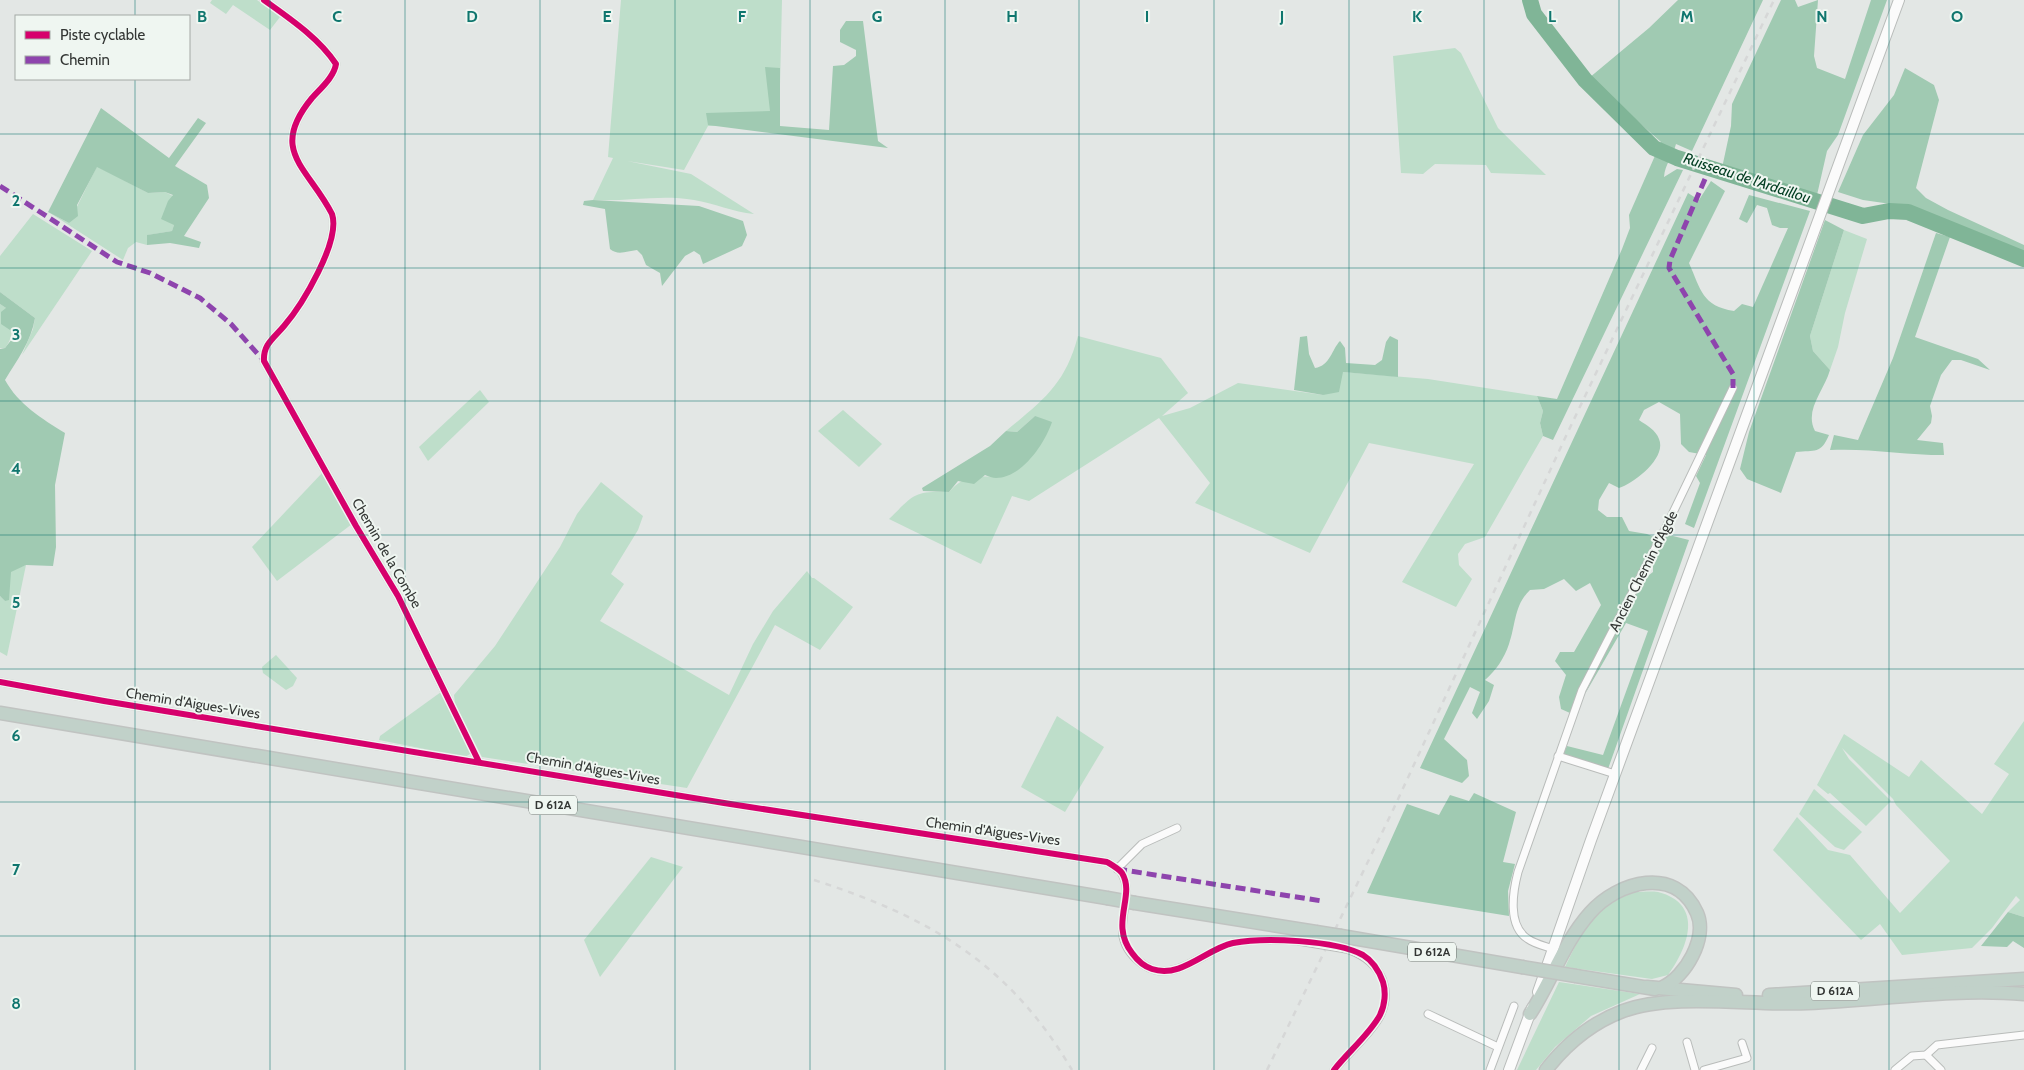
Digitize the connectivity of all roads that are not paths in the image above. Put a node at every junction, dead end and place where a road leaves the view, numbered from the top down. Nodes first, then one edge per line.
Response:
1 (264, 0) edge
2 (1899, 0) edge
3 (1733, 388) dead end
4 (0, 682) edge
5 (0, 713) edge
6 (1558, 756) junction
7 (479, 762) junction
8 (1615, 774) junction
9 (1177, 828) dead end
10 (1117, 869) junction
11 (1554, 949) junction
12 (2024, 979) edge
13 (1647, 987) junction
14 (1663, 987) junction
15 (2024, 994) edge
16 (1739, 1002) junction
17 (1514, 1006) dead end
18 (1428, 1014) dead end
19 (1530, 1014) junction
20 (2024, 1035) edge
21 (1687, 1042) dead end
22 (1742, 1043) dead end
23 (1498, 1047) junction
24 (1652, 1048) dead end
25 (1926, 1055) junction
26 (1334, 1070) edge
27 (1490, 1070) edge
28 (1509, 1070) edge
29 (1546, 1070) edge
30 (1641, 1070) edge
31 (1695, 1070) edge
32 (1704, 1070) edge
33 (1895, 1070) edge
34 (1941, 1070) edge

1 - 7 street, Chemin de la Combe
2 - 8 main road
3 - 6 street, Ancien Chemin d'Agde
4 - 7 street, Chemin d'Aigues-Vives / D 612A
5 - 13 highway, D 612A, bridge
6 - 8 street
6 - 11 street, Ancien Chemin d'Agde
7 - 10 street, Chemin d'Aigues-Vives / D 612A
8 - 11 main road
9 - 10 street
10 - 26 street, bridge
11 - 19 main road
12 - 14 highway, D 612A
13 - 14 highway, D 612A
13 - 16 highway, D 612A
14 - 19 highway
15 - 16 highway, D 612A
16 - 29 highway
17 - 23 street
18 - 23 street
19 - 28 main road
20 - 25 street
21 - 31 street
22 - 32 street
23 - 27 street
24 - 30 street
25 - 33 street
25 - 34 street

